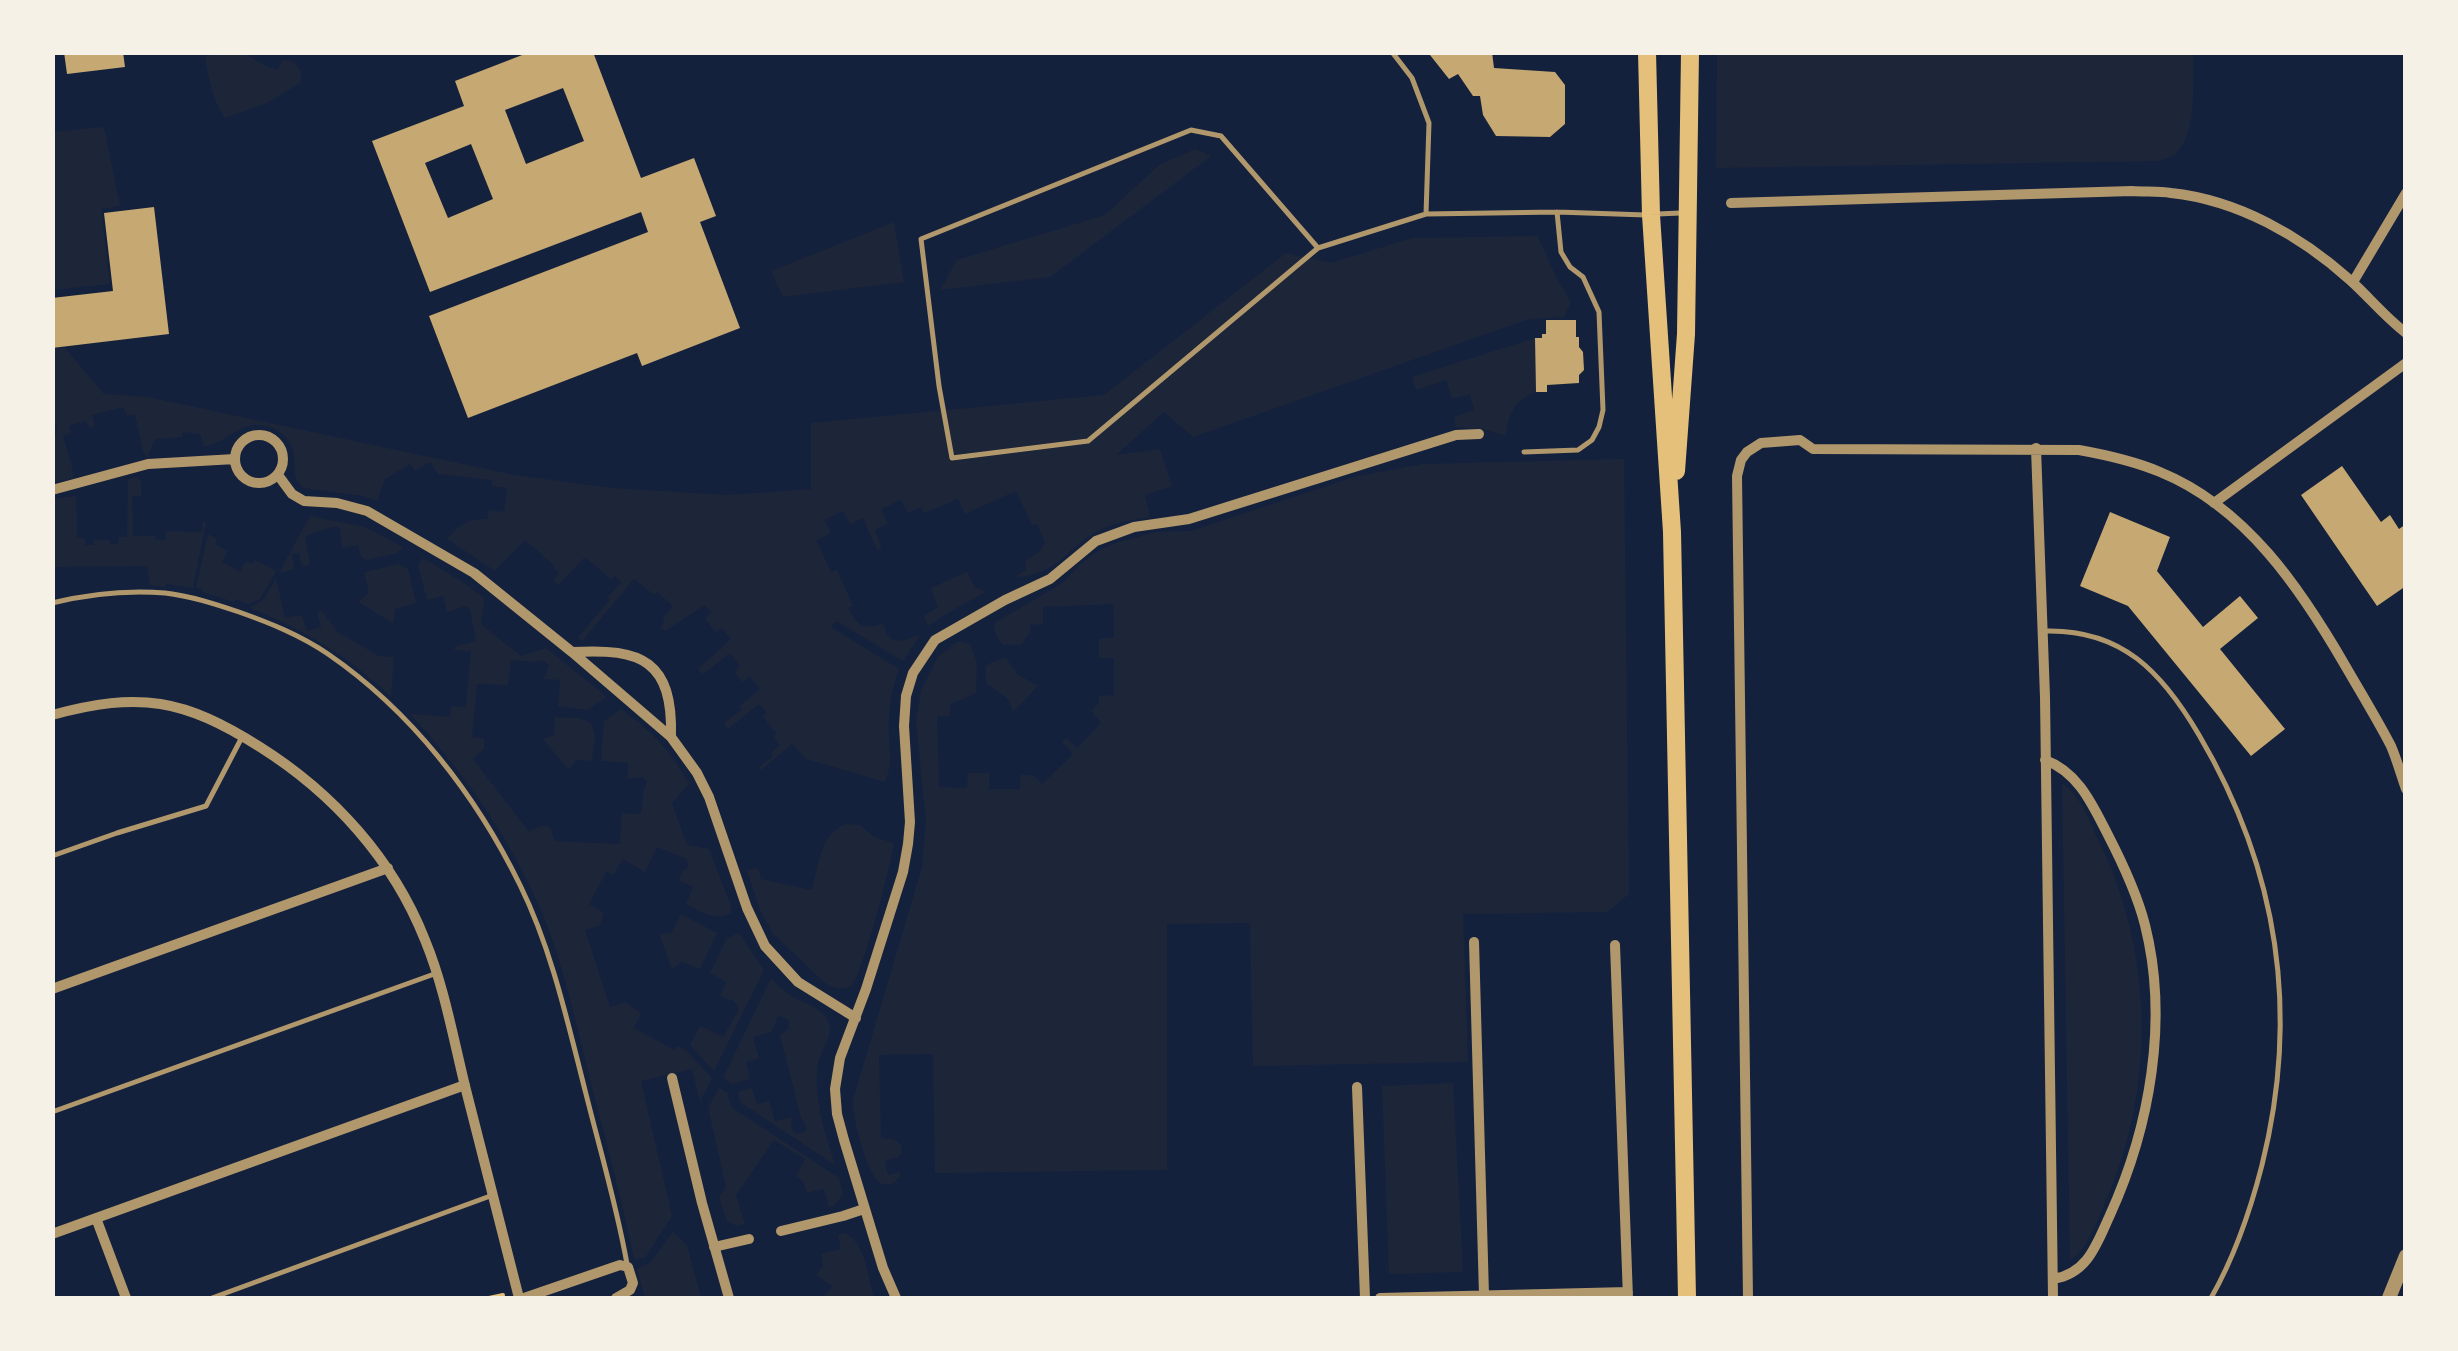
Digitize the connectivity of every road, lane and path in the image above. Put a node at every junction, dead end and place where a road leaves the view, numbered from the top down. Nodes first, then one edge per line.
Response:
1 (1392, 52) edge
2 (1647, 52) edge
3 (1690, 52) edge
4 (2406, 193) edge
5 (1731, 203) dead end
6 (1557, 212) junction
7 (1688, 212) junction
8 (1426, 214) junction
9 (1651, 215) junction
10 (1318, 248) junction
11 (2353, 282) junction
12 (2406, 334) edge
13 (2406, 363) edge
14 (1479, 434) dead end
15 (2036, 448) junction
16 (1524, 452) dead end
17 (235, 459) junction
18 (278, 475) junction
19 (52, 490) edge
20 (2214, 504) junction
21 (1672, 532) junction
22 (52, 603) edge
23 (2042, 632) junction
24 (572, 652) junction
25 (52, 715) edge
26 (243, 736) junction
27 (672, 737) junction
28 (2045, 760) junction
29 (2406, 790) edge
30 (52, 856) edge
31 (388, 868) junction
32 (1474, 942) dead end
33 (1615, 945) dead end
34 (437, 973) junction
35 (52, 989) edge
36 (856, 1018) junction
37 (672, 1078) dead end
38 (465, 1085) junction
39 (1357, 1087) dead end
40 (52, 1112) edge
41 (492, 1195) junction
42 (864, 1209) junction
43 (96, 1218) junction
44 (781, 1231) dead end
45 (52, 1234) edge
46 (749, 1238) dead end
47 (714, 1246) junction
48 (2406, 1256) edge
49 (628, 1267) junction
50 (2054, 1280) junction
51 (1628, 1295) edge
52 (1491, 1296) edge
53 (126, 1298) edge
54 (212, 1298) edge
55 (489, 1298) edge
56 (519, 1298) edge
57 (616, 1298) edge
58 (729, 1298) edge
59 (896, 1298) edge
60 (1364, 1298) edge
61 (1380, 1298) edge
62 (1687, 1298) edge
63 (1748, 1298) edge
64 (2054, 1298) edge
65 (2210, 1298) edge
66 (2389, 1298) edge

1 - 8 lane
2 - 9 main road
3 - 7 main road
4 - 11 street
5 - 11 street
6 - 8 lane
6 - 9 lane
6 - 16 lane
7 - 9 lane
7 - 21 main road
8 - 10 lane
9 - 21 main road
10 - 10 lane
11 - 12 street
13 - 20 street
14 - 36 street
15 - 20 street
15 - 23 street
15 - 63 street
17 - 18 street
17 - 18 street
17 - 19 street
18 - 24 street
20 - 29 street
21 - 62 main road
22 - 49 lane
23 - 28 street
23 - 65 lane
24 - 27 street
24 - 27 street
25 - 26 street
26 - 30 lane
26 - 31 street
27 - 36 street
28 - 50 street
28 - 50 street
31 - 34 street
31 - 35 street
32 - 52 street
33 - 51 street
34 - 38 street
34 - 40 lane
36 - 42 street
37 - 47 street
38 - 41 street
38 - 43 street
39 - 60 street
41 - 54 lane
41 - 56 street
42 - 44 street
42 - 59 street
43 - 45 street
43 - 53 street
46 - 47 street
47 - 58 street
48 - 66 street
49 - 56 street
49 - 57 street
50 - 64 street
51 - 52 street
52 - 61 street
55 - 56 path

